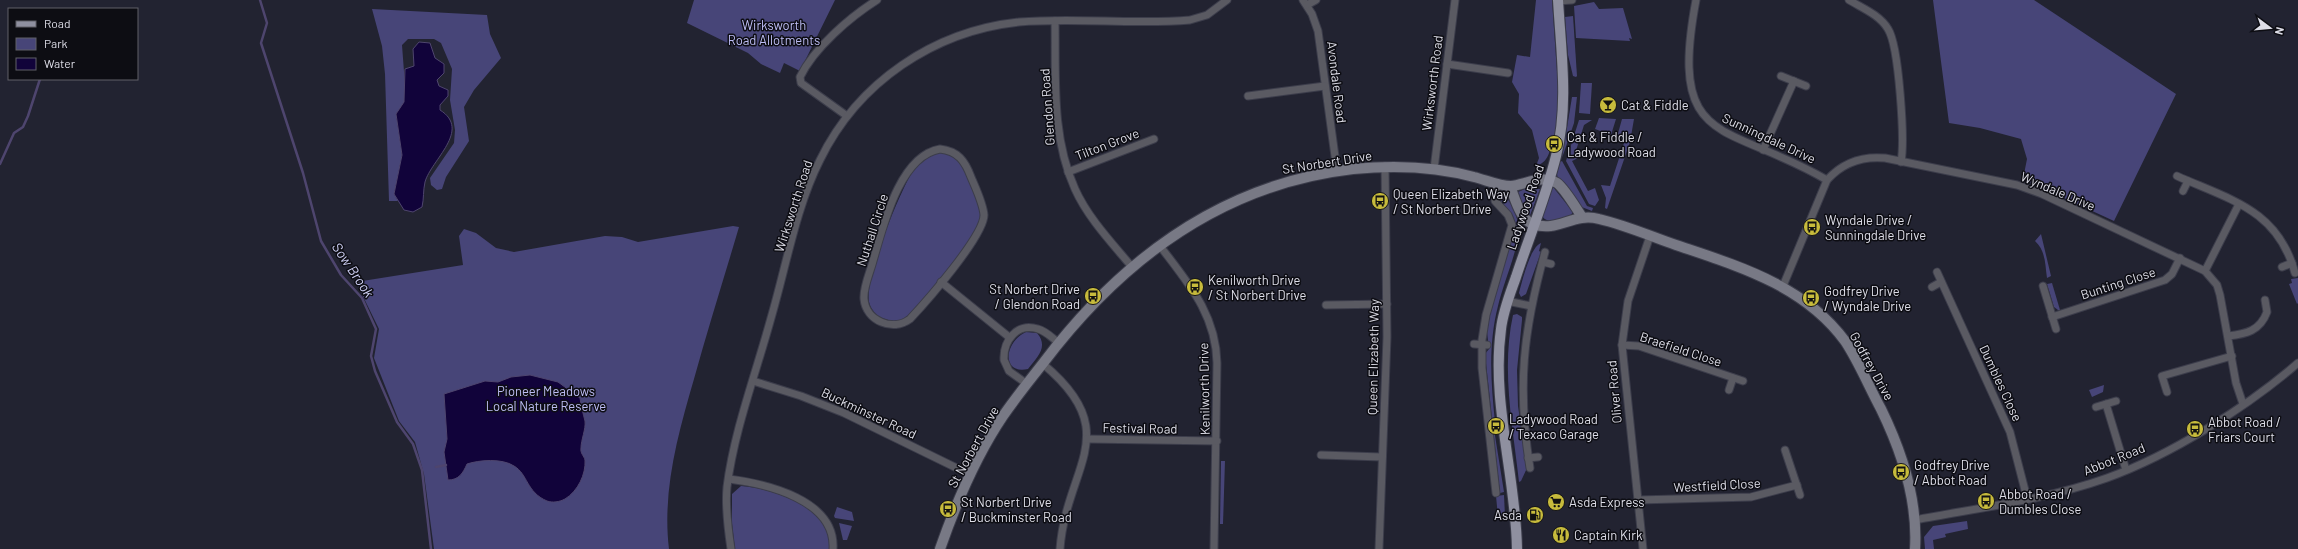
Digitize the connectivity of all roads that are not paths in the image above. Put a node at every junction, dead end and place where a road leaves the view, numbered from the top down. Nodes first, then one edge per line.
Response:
1 (877, 0) edge
2 (1226, 0) edge
3 (1316, 0) edge
4 (1455, 0) edge
5 (1558, 0) edge
6 (1572, 0) edge
7 (1696, 0) edge
8 (1849, 0) edge
9 (1305, 2) edge
10 (1859, 2) edge
11 (1055, 21) junction
12 (1447, 64) junction
13 (1508, 73) dead end
14 (1781, 76) dead end
15 (1794, 81) junction
16 (1325, 86) junction
17 (1806, 86) dead end
18 (1248, 96) dead end
19 (847, 116) junction
20 (1154, 139) dead end
21 (1763, 150) junction
22 (1901, 162) junction
23 (1385, 166) junction
24 (1434, 169) junction
25 (1337, 171) junction
26 (1068, 172) junction
27 (2177, 176) dead end
28 (1827, 180) junction
29 (1548, 181) junction
30 (2188, 181) junction
31 (1497, 183) junction
32 (1510, 186) junction
33 (2183, 192) dead end
34 (2239, 204) junction
35 (1582, 217) junction
36 (1534, 225) junction
37 (1650, 236) junction
38 (1160, 246) junction
39 (1545, 252) dead end
40 (2180, 258) junction
41 (1543, 262) junction
42 (2292, 263) junction
43 (1551, 264) dead end
44 (1132, 267) junction
45 (2282, 267) dead end
46 (2205, 271) junction
47 (1937, 272) dead end
48 (2295, 273) dead end
49 (941, 282) junction
50 (1941, 282) junction
51 (1783, 286) junction
52 (2043, 286) dead end
53 (1932, 287) dead end
54 (2265, 300) dead end
55 (1507, 301) junction
56 (1326, 304) dead end
57 (1387, 304) junction
58 (1530, 306) junction
59 (2052, 317) junction
60 (2056, 329) dead end
61 (2228, 336) junction
62 (1009, 337) junction
63 (1059, 343) junction
64 (1622, 345) junction
65 (2232, 356) junction
66 (2298, 363) edge
67 (1043, 364) junction
68 (1733, 378) junction
69 (753, 381) junction
70 (1743, 381) dead end
71 (1027, 384) junction
72 (1729, 390) dead end
73 (2167, 392) dead end
74 (2116, 401) dead end
75 (2106, 404) junction
76 (2243, 404) junction
77 (2096, 407) dead end
78 (1087, 438) junction
79 (1217, 441) junction
80 (1785, 450) dead end
81 (1321, 455) dead end
82 (1382, 457) junction
83 (1538, 457) dead end
84 (1528, 458) junction
85 (1530, 468) dead end
86 (2126, 470) junction
87 (971, 476) junction
88 (729, 479) junction
89 (1797, 485) junction
90 (1496, 493) dead end
91 (1800, 495) dead end
92 (2027, 498) junction
93 (1638, 500) junction
94 (1915, 520) junction
95 (731, 549) edge
96 (833, 549) edge
97 (940, 549) edge
98 (1060, 549) edge
99 (1214, 549) edge
100 (1379, 549) edge
101 (1517, 549) edge
102 (1643, 549) edge
103 (1915, 549) edge

1 - 19 street
2 - 11 street, Wirksworth Road
3 - 9 street
4 - 12 street, Wirksworth Road
5 - 6 street, Ladywood Road
5 - 29 main road, Ladywood Road
7 - 21 street, Sunningdale Drive
8 - 10 street
9 - 16 street, Avondale Road
10 - 22 street
11 - 19 street, Wirksworth Road
11 - 26 street, Glendon Road
12 - 13 street
12 - 24 street, Wirksworth Road
14 - 15 street
15 - 17 street
15 - 21 street
16 - 18 street
16 - 25 street, Avondale Road
19 - 69 street, Wirksworth Road
20 - 26 street, Tilton Grove
21 - 28 street, Sunningdale Drive
22 - 28 street, Wyndale Drive
22 - 40 street, Wyndale Drive
23 - 24 street, St Norbert Drive
23 - 25 street, St Norbert Drive
23 - 57 street, Queen Elizabeth Way
24 - 31 street, St Norbert Drive
25 - 38 street, St Norbert Drive
26 - 44 street, Glendon Road
27 - 30 street
28 - 51 street, Wyndale Drive
29 - 32 street, St Norbert Drive
29 - 35 street
29 - 36 main road, Ladywood Road
30 - 33 street
30 - 34 street
31 - 32 street, St Norbert Drive
31 - 90 street, Ladywood Road
32 - 36 street
34 - 42 street
34 - 46 street
35 - 36 street, Godfrey Drive
35 - 37 street, Godfrey Drive
36 - 55 main road, Ladywood Road
37 - 51 street, Godfrey Drive
37 - 64 street, Oliver Road
38 - 44 street, St Norbert Drive
38 - 79 street, Kenilworth Drive
39 - 41 street
40 - 46 street, Wyndale Drive
40 - 59 street, Bunting Close
41 - 43 street
41 - 58 street
42 - 45 street
42 - 48 street
44 - 63 street, St Norbert Drive
46 - 61 street, Wyndale Drive
47 - 50 street, Dumbles Close
49 - 49 street, Nuthall Circle
49 - 62 street
50 - 53 street
50 - 92 street, Dumbles Close
51 - 94 street, Godfrey Drive
52 - 59 street
54 - 61 street
55 - 58 street
55 - 101 main road, Ladywood Road
56 - 57 street
57 - 82 street, Queen Elizabeth Way
58 - 84 street
59 - 60 street
61 - 65 street, Wyndale Drive
62 - 63 street
62 - 71 street
63 - 67 street, St Norbert Drive
64 - 68 street, Braefield Close
64 - 93 street, Oliver Road
65 - 73 street
65 - 76 street, Wyndale Drive
66 - 76 street, Abbot Road
67 - 71 street, St Norbert Drive
67 - 78 street
68 - 70 street, Braefield Close
68 - 72 street, Braefield Close
69 - 87 street, Buckminster Road
69 - 88 street, Wirksworth Road
71 - 87 street, St Norbert Drive
74 - 75 street
75 - 77 street
75 - 86 street
76 - 86 street, Abbot Road
78 - 79 street, Festival Road
78 - 98 street
79 - 99 street, Kenilworth Drive
80 - 89 street
81 - 82 street
82 - 100 street, Queen Elizabeth Way
83 - 84 street
84 - 85 street
86 - 92 street, Abbot Road
87 - 97 street, St Norbert Drive
88 - 95 street, Wirksworth Road
88 - 96 street
89 - 91 street
89 - 93 street, Westfield Close
92 - 94 street, Abbot Road
93 - 102 street, Oliver Road
94 - 103 street, Godfrey Drive

